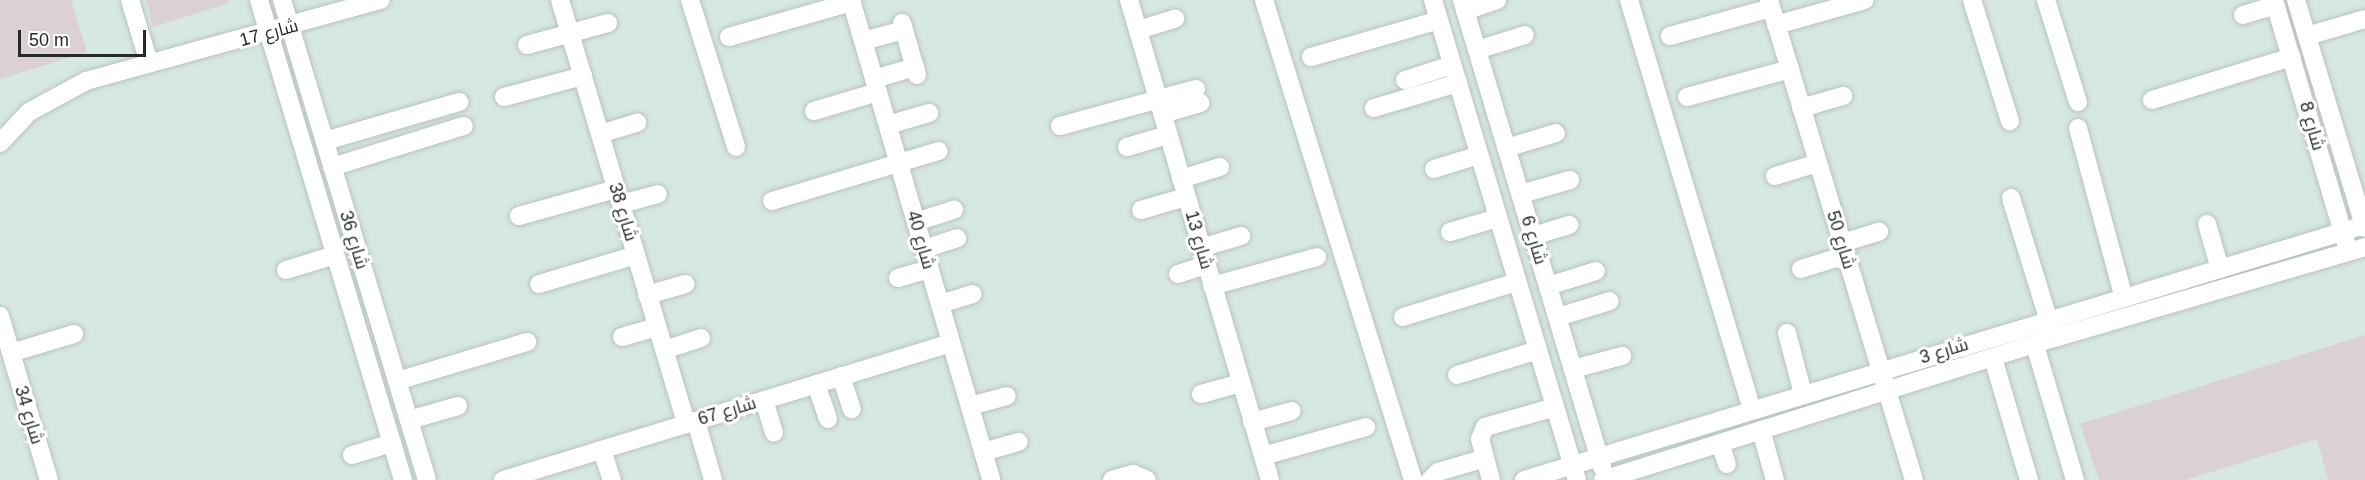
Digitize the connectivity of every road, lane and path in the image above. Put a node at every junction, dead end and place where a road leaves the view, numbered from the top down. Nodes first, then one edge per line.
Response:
1 (130, 0) edge
2 (259, 0) edge
3 (282, 0) edge
4 (381, 0) edge
5 (560, 0) edge
6 (690, 0) edge
7 (1129, 0) edge
8 (1264, 0) edge
9 (1433, 0) edge
10 (1497, 0) edge
11 (1629, 0) edge
12 (1865, 0) edge
13 (1972, 0) edge
14 (2046, 0) edge
15 (2296, 0) edge
16 (852, 1) edge
17 (2275, 3) edge
18 (1463, 5) edge
19 (1769, 8) edge
20 (2243, 15) dead end
21 (1175, 19) dead end
22 (2365, 19) edge
23 (1439, 20) junction
24 (608, 23) dead end
25 (290, 27) junction
26 (1138, 30) junction
27 (1669, 31) dead end
28 (570, 33) junction
29 (268, 34) junction
30 (1525, 35) dead end
31 (2307, 36) junction
32 (729, 37) dead end
33 (863, 40) junction
34 (527, 45) dead end
35 (1477, 50) junction
36 (1311, 57) dead end
37 (2292, 57) junction
38 (149, 63) junction
39 (1452, 65) junction
40 (1790, 69) junction
41 (583, 76) junction
42 (1405, 80) dead end
43 (1458, 83) junction
44 (876, 86) junction
45 (1198, 96) dead end
46 (1843, 96) dead end
47 (504, 97) dead end
48 (1687, 97) dead end
49 (2152, 100) dead end
50 (459, 102) dead end
51 (2078, 102) dead end
52 (1160, 107) junction
53 (1374, 108) dead end
54 (1801, 108) junction
55 (814, 111) dead end
56 (928, 113) dead end
57 (2010, 122) dead end
58 (637, 123) dead end
59 (888, 125) junction
60 (464, 126) dead end
61 (1060, 126) dead end
62 (2078, 128) dead end
63 (1556, 133) dead end
64 (600, 134) junction
65 (1168, 135) junction
66 (325, 141) junction
67 (0, 143) edge
68 (736, 147) dead end
69 (1126, 147) dead end
70 (1506, 148) junction
71 (939, 151) dead end
72 (1479, 155) junction
73 (898, 163) junction
74 (1818, 163) junction
75 (332, 167) junction
76 (1434, 169) dead end
77 (1222, 172) dead end
78 (1775, 176) dead end
79 (1569, 180) dead end
80 (1184, 189) junction
81 (658, 194) dead end
82 (1521, 194) junction
83 (618, 197) junction
84 (2011, 198) dead end
85 (772, 201) dead end
86 (954, 210) dead end
87 (1141, 210) dead end
88 (519, 216) dead end
89 (1498, 218) junction
90 (916, 222) junction
91 (2207, 224) dead end
92 (1569, 225) dead end
93 (2365, 226) edge
94 (1450, 232) dead end
95 (1879, 232) dead end
96 (2343, 232) junction
97 (1241, 236) dead end
98 (1533, 236) junction
99 (957, 238) dead end
100 (924, 249) junction
101 (1844, 249) junction
102 (2357, 250) edge
103 (335, 255) junction
104 (636, 255) junction
105 (1204, 256) junction
106 (1317, 257) dead end
107 (2220, 268) junction
108 (930, 269) junction
109 (1801, 269) dead end
110 (286, 270) dead end
111 (1596, 272) dead end
112 (1178, 274) dead end
113 (898, 278) dead end
114 (1517, 282) junction
115 (539, 284) dead end
116 (685, 284) dead end
117 (1212, 286) junction
118 (1548, 286) junction
119 (973, 294) dead end
120 (647, 295) junction
121 (2124, 298) junction
122 (1610, 302) dead end
123 (940, 304) junction
124 (1403, 317) dead end
125 (1558, 317) junction
126 (1, 320) edge
127 (2049, 320) junction
128 (657, 327) junction
129 (1787, 333) dead end
130 (74, 334) dead end
131 (622, 337) dead end
132 (701, 338) dead end
133 (2054, 338) junction
134 (527, 342) dead end
135 (951, 343) junction
136 (2035, 345) junction
137 (664, 350) junction
138 (1538, 350) junction
139 (11, 353) junction
140 (1622, 356) dead end
141 (1993, 358) junction
142 (1573, 369) junction
143 (1880, 370) junction
144 (1457, 375) dead end
145 (841, 376) junction
146 (397, 381) junction
147 (1241, 383) junction
148 (816, 384) junction
149 (1886, 391) junction
150 (1803, 393) junction
151 (1201, 394) dead end
152 (1007, 396) dead end
153 (764, 400) junction
154 (458, 406) dead end
155 (970, 406) junction
156 (1555, 406) junction
157 (1752, 409) junction
158 (852, 410) dead end
159 (1292, 411) dead end
160 (828, 419) dead end
161 (409, 420) junction
162 (691, 422) junction
163 (1252, 422) junction
164 (1366, 427) dead end
165 (1761, 430) junction
166 (774, 432) dead end
167 (1019, 442) dead end
168 (392, 443) junction
169 (1720, 443) junction
170 (602, 450) junction
171 (983, 452) junction
172 (352, 455) dead end
173 (1263, 456) junction
174 (1600, 457) junction
175 (1485, 459) junction
176 (1727, 464) dead end
177 (1575, 473) edge
178 (547, 474) edge
179 (49, 480) edge
180 (403, 480) edge
181 (427, 480) edge
182 (503, 480) edge
183 (612, 480) edge
184 (713, 480) edge
185 (991, 480) edge
186 (1112, 480) edge
187 (1147, 480) edge
188 (1270, 480) edge
189 (1413, 480) edge
190 (1430, 480) edge
191 (1491, 480) edge
192 (1524, 480) edge
193 (1605, 480) edge
194 (1775, 480) edge
195 (1914, 480) edge
196 (2029, 480) edge
197 (2075, 480) edge

1 - 38 street
2 - 29 street, شارع 36
3 - 25 street, شارع 36
4 - 25 street, شارع 17
5 - 28 street, شارع 38
6 - 68 street
7 - 26 street, شارع 13
8 - 189 street
9 - 23 street, شارع 6
10 - 18 street
11 - 157 street
12 - 19 street
13 - 57 street
14 - 51 street
15 - 31 street, شارع 8
16 - 32 street
16 - 33 street, شارع 40
17 - 20 street
17 - 37 street, شارع 8
18 - 35 street, شارع 6
19 - 27 street
19 - 40 street, شارع 50
21 - 26 street
22 - 31 street
23 - 36 street
23 - 39 street, شارع 6
24 - 28 street
25 - 29 street, شارع 17
25 - 66 street, شارع 36
26 - 52 street, شارع 13
28 - 34 street
28 - 41 street, شارع 38
29 - 38 street, شارع 17
29 - 103 street, شارع 36
30 - 35 street
31 - 93 street, شارع 8
33 - 44 street, شارع 40
33 - 44 street
35 - 70 street, شارع 6
37 - 49 street
37 - 96 street, شارع 8
38 - 67 street, شارع 17
39 - 42 street
39 - 43 street, شارع 6
40 - 48 street
40 - 54 street, شارع 50
41 - 47 street
41 - 64 street, شارع 38
43 - 53 street
43 - 72 street, شارع 6
44 - 55 street
44 - 59 street, شارع 40
45 - 52 street
46 - 54 street
50 - 66 street
52 - 61 street
52 - 65 street, شارع 13
54 - 74 street, شارع 50
56 - 59 street
58 - 64 street
59 - 73 street, شارع 40
60 - 75 street
62 - 121 street
63 - 70 street
64 - 83 street, شارع 38
65 - 69 street
65 - 80 street, شارع 13
66 - 75 street, شارع 36
70 - 82 street, شارع 6
71 - 73 street
72 - 76 street
72 - 89 street, شارع 6
73 - 85 street
73 - 90 street, شارع 40
74 - 78 street
74 - 101 street, شارع 50
75 - 146 street, شارع 36
77 - 80 street
79 - 82 street
80 - 87 street
80 - 105 street, شارع 13
81 - 83 street
82 - 98 street, شارع 6
83 - 88 street
83 - 104 street, شارع 38
84 - 127 street
86 - 90 street
89 - 94 street
89 - 114 street, شارع 6
90 - 100 street, شارع 40
91 - 107 street
92 - 98 street
93 - 96 street, شارع 3
95 - 101 street
96 - 102 street, شارع 8
96 - 107 street, شارع 3
97 - 105 street
98 - 118 street, شارع 6
99 - 100 street
100 - 108 street, شارع 40
101 - 109 street
101 - 143 street, شارع 50
102 - 133 street, شارع 3
103 - 110 street
103 - 168 street, شارع 36
104 - 115 street
104 - 120 street, شارع 38
105 - 112 street
105 - 117 street, شارع 13
106 - 117 street
107 - 121 street, شارع 3
108 - 113 street
108 - 123 street, شارع 40
111 - 118 street
114 - 124 street
114 - 138 street, شارع 6
116 - 120 street
117 - 147 street, شارع 13
118 - 125 street, شارع 6
119 - 123 street
120 - 128 street, شارع 38
121 - 127 street, شارع 3
122 - 125 street
123 - 135 street, شارع 40
125 - 142 street, شارع 6
126 - 139 street, شارع 34
127 - 133 street
127 - 143 street, شارع 3
128 - 131 street
128 - 137 street, شارع 38
129 - 150 street
130 - 139 street
132 - 137 street
133 - 136 street, شارع 3
134 - 146 street
135 - 145 street, شارع 67
135 - 155 street, شارع 40
136 - 141 street, شارع 3
136 - 197 street
137 - 162 street, شارع 38
138 - 144 street
138 - 156 street, شارع 6
139 - 179 street, شارع 34
140 - 142 street
141 - 149 street, شارع 3
141 - 196 street
142 - 174 street, شارع 6
143 - 149 street, شارع 50
143 - 150 street, شارع 3
145 - 148 street, شارع 67
145 - 158 street
146 - 161 street, شارع 36
147 - 151 street
147 - 163 street, شارع 13
148 - 153 street, شارع 67
148 - 160 street
149 - 165 street, شارع 3
149 - 195 street, شارع 50
150 - 157 street, شارع 3
152 - 155 street
153 - 162 street, شارع 67
153 - 166 street
154 - 161 street
155 - 171 street, شارع 40
156 - 175 street
156 - 177 street, شارع 6
157 - 174 street, شارع 3
159 - 163 street
161 - 181 street, شارع 36
162 - 170 street, شارع 67
162 - 184 street, شارع 38
163 - 173 street, شارع 13
164 - 173 street
165 - 169 street, شارع 3
165 - 194 street
167 - 171 street
168 - 172 street
168 - 180 street, شارع 36
169 - 176 street
169 - 193 street, شارع 3
170 - 178 street, شارع 67
170 - 183 street
171 - 185 street, شارع 40
173 - 188 street, شارع 13
174 - 177 street, شارع 3
174 - 193 street, شارع 6
175 - 190 street
175 - 191 street
177 - 192 street, شارع 3
178 - 182 street, شارع 67
186 - 187 street

